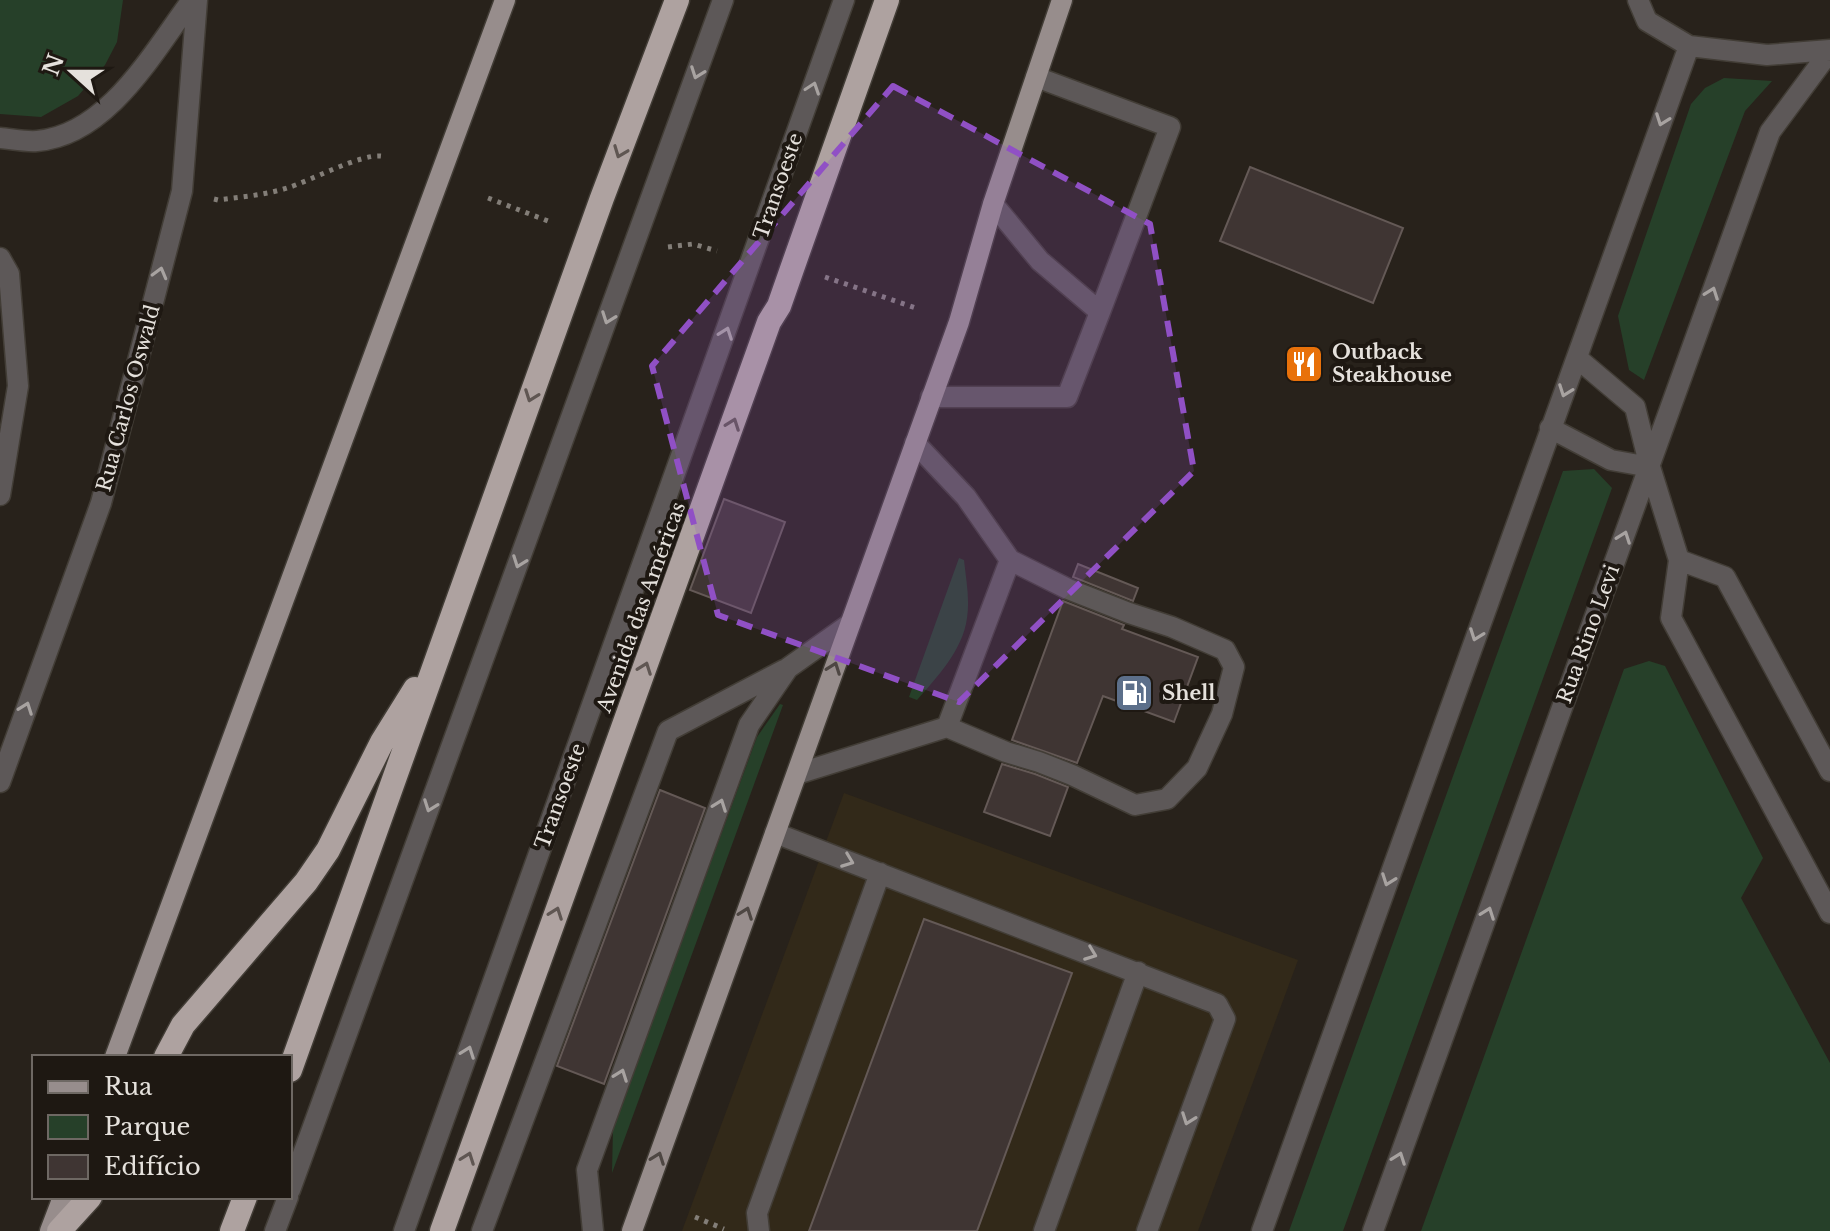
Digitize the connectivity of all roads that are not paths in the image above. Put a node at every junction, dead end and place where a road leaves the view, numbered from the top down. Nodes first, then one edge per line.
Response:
1 (194, 0) edge
2 (505, 0) edge
3 (677, 0) edge
4 (723, 0) edge
5 (844, 0) edge
6 (887, 0) edge
7 (1062, 0) edge
8 (1638, 0) edge
9 (1689, 46) junction
10 (1830, 50) edge
11 (1036, 77) junction
12 (0, 138) edge
13 (993, 204) junction
14 (0, 258) edge
15 (1100, 312) junction
16 (1577, 358) junction
17 (931, 397) junction
18 (1550, 428) junction
19 (915, 443) junction
20 (1650, 467) junction
21 (0, 495) edge
22 (1010, 560) junction
23 (1679, 560) junction
24 (850, 624) junction
25 (441, 646) junction
26 (788, 668) junction
27 (947, 727) junction
28 (1830, 771) edge
29 (797, 774) junction
30 (0, 782) edge
31 (775, 833) junction
32 (880, 873) junction
33 (1830, 913) edge
34 (1138, 972) junction
35 (116, 1055) edge
36 (167, 1055) edge
37 (292, 1064) edge
38 (292, 1185) edge
39 (62, 1199) edge
40 (88, 1199) edge
41 (244, 1199) edge
42 (287, 1199) edge
43 (50, 1231) edge
44 (59, 1231) edge
45 (232, 1231) edge
46 (275, 1231) edge
47 (404, 1231) edge
48 (442, 1231) edge
49 (482, 1231) edge
50 (593, 1231) edge
51 (632, 1231) edge
52 (759, 1231) edge
53 (1044, 1231) edge
54 (1147, 1231) edge
55 (1262, 1231) edge
56 (1373, 1231) edge

1 - 12 street
30 -> 1 street, Rua Carlos Oswald
2 - 35 main road
3 -> 25 highway
4 -> 38 street
47 -> 5 street, Transoeste
48 -> 6 highway, Avenida das Américas
7 - 11 main road
8 - 9 street
9 - 10 street
9 -> 16 street
20 -> 10 street, Rua Rino Levi
11 - 13 main road
11 - 15 street
13 - 15 street
13 - 17 main road
14 - 21 street
15 - 17 street
16 -> 18 street
16 - 20 street
17 - 19 main road
18 - 20 street
18 -> 55 street
19 - 22 street
19 - 24 main road
20 - 23 street
56 -> 20 street, Rua Rino Levi
22 - 27 street
22 - 27 street
23 - 28 street
23 - 33 street
24 - 26 street
29 -> 24 main road
25 - 36 highway
25 - 37 highway
26 - 49 street
50 -> 26 street
27 - 29 street
29 - 31 main road
31 -> 32 street
51 -> 31 main road
32 -> 34 street
32 - 52 street
34 - 53 street
34 -> 54 street
39 - 43 main road
40 - 44 highway
41 - 45 highway
42 - 46 street

